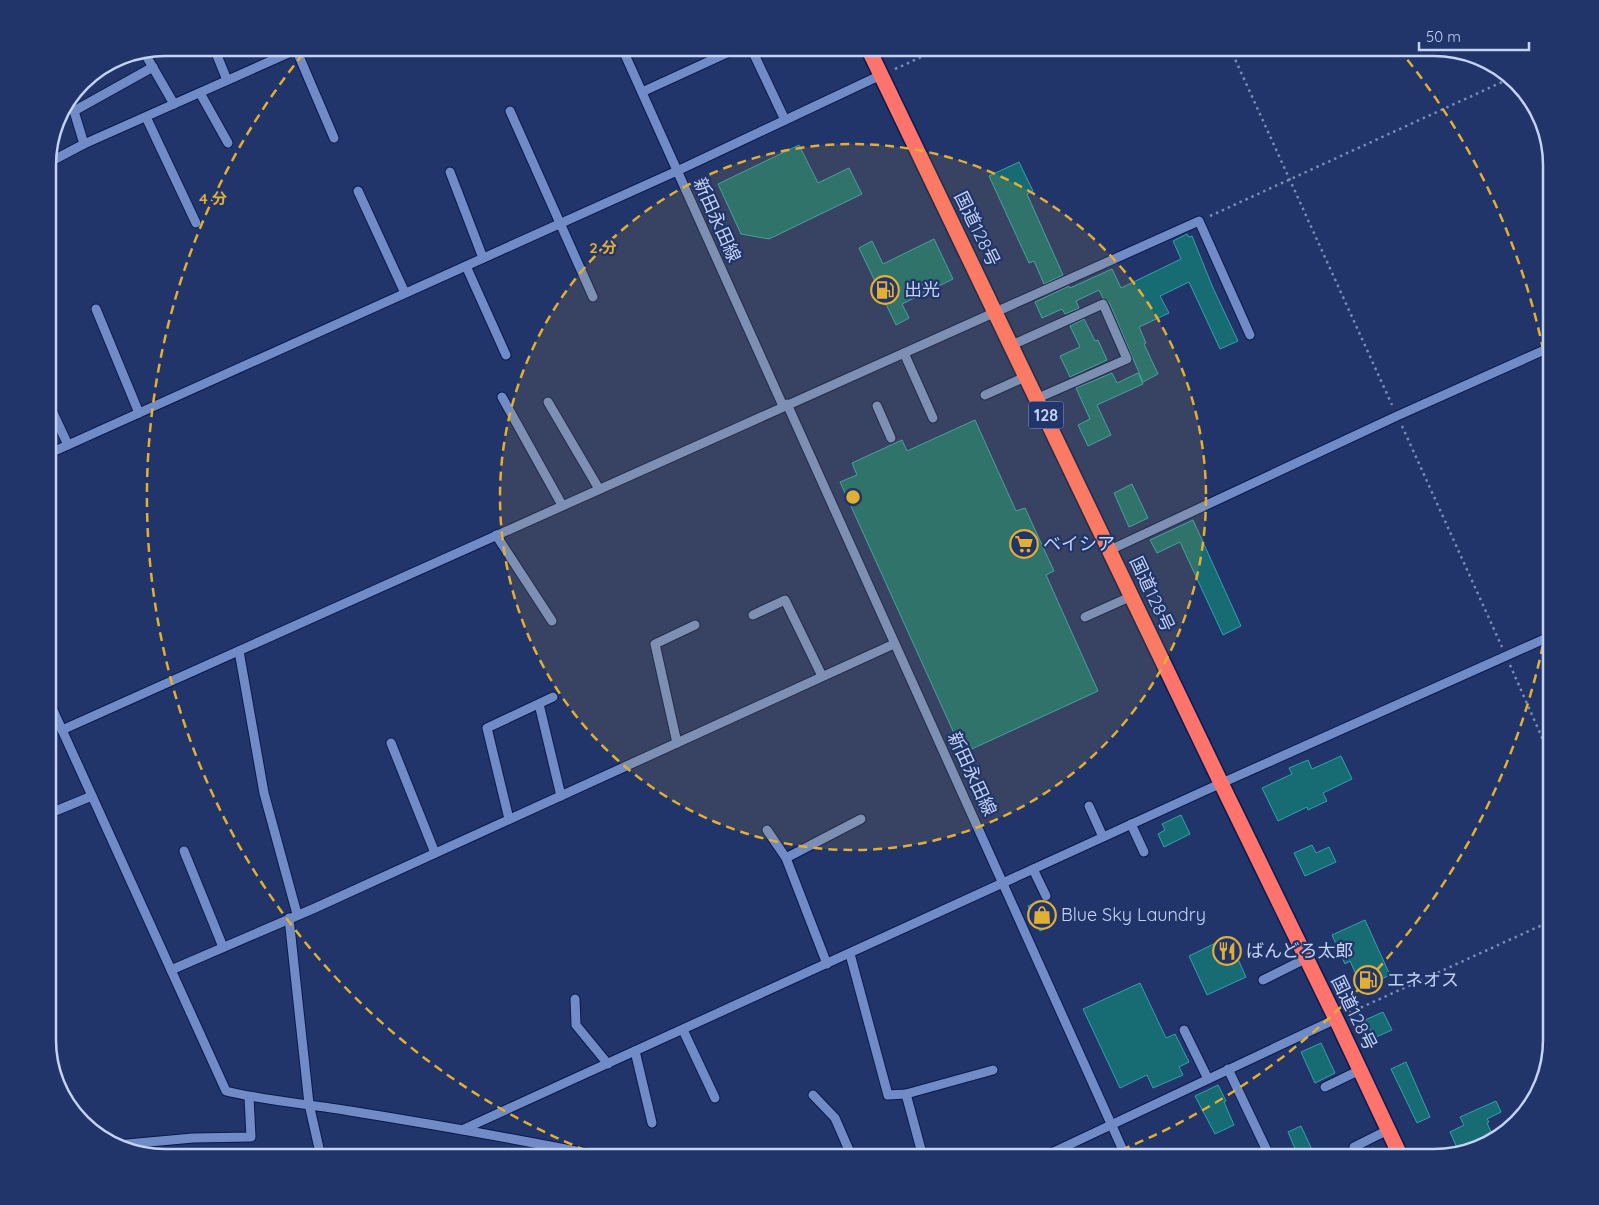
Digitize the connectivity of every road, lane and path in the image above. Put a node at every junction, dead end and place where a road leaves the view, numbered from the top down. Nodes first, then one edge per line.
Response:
1 (217, 56) edge
2 (280, 56) edge
3 (301, 56) edge
4 (626, 56) edge
5 (721, 56) edge
6 (756, 56) edge
7 (872, 56) edge
8 (924, 56) edge
9 (1234, 56) edge
10 (147, 58) edge
11 (152, 67) junction
12 (882, 75) junction
13 (227, 80) junction
14 (1503, 82) edge
15 (642, 92) junction
16 (200, 93) junction
17 (174, 104) junction
18 (510, 112) dead end
19 (146, 116) junction
20 (785, 120) junction
21 (334, 138) dead end
22 (228, 142) dead end
23 (84, 144) junction
24 (56, 159) edge
25 (677, 171) junction
26 (450, 172) dead end
27 (1291, 179) junction
28 (358, 191) dead end
29 (1199, 221) junction
30 (196, 223) dead end
31 (560, 224) junction
32 (483, 258) junction
33 (466, 266) junction
34 (405, 293) junction
35 (593, 298) dead end
36 (96, 309) dead end
37 (996, 312) junction
38 (1250, 335) dead end
39 (1012, 345) junction
40 (1543, 351) edge
41 (904, 353) junction
42 (506, 355) dead end
43 (1027, 376) junction
44 (985, 395) dead end
45 (502, 397) dead end
46 (1038, 398) junction
47 (548, 402) dead end
48 (785, 405) junction
49 (877, 406) dead end
50 (139, 413) junction
51 (1397, 416) junction
52 (933, 418) dead end
53 (56, 419) edge
54 (891, 438) dead end
55 (68, 445) junction
56 (56, 450) edge
57 (599, 489) junction
58 (562, 505) junction
59 (496, 535) junction
60 (1110, 550) junction
61 (1132, 596) junction
62 (753, 614) dead end
63 (1085, 617) dead end
64 (552, 621) dead end
65 (695, 625) dead end
66 (1543, 640) edge
67 (894, 644) junction
68 (239, 650) junction
69 (1506, 657) junction
70 (822, 676) junction
71 (553, 697) dead end
72 (539, 704) junction
73 (56, 716) edge
74 (62, 730) junction
75 (1543, 738) edge
76 (391, 743) dead end
77 (677, 743) junction
78 (1221, 783) junction
79 (92, 796) junction
80 (561, 796) junction
81 (1089, 806) dead end
82 (56, 811) edge
83 (861, 818) dead end
84 (509, 819) junction
85 (1131, 824) junction
86 (767, 830) dead end
87 (1103, 837) junction
88 (184, 851) dead end
89 (1144, 852) dead end
90 (435, 853) junction
91 (786, 858) junction
92 (1033, 869) junction
93 (1004, 882) junction
94 (1046, 896) dead end
95 (293, 916) junction
96 (1543, 925) edge
97 (223, 946) junction
98 (850, 954) junction
99 (1306, 958) junction
100 (827, 964) junction
101 (171, 970) junction
102 (1263, 980) dead end
103 (575, 999) dead end
104 (1336, 1018) junction
105 (683, 1030) junction
106 (1184, 1030) dead end
107 (635, 1051) junction
108 (608, 1064) junction
109 (1228, 1069) junction
110 (993, 1070) dead end
111 (1360, 1070) junction
112 (1208, 1079) junction
113 (1325, 1087) dead end
114 (906, 1094) junction
115 (813, 1095) dead end
116 (249, 1097) junction
117 (715, 1098) dead end
118 (309, 1104) junction
119 (652, 1124) dead end
120 (1111, 1124) junction
121 (464, 1130) junction
122 (1388, 1130) junction
123 (132, 1144) edge
124 (1354, 1147) dead end
125 (319, 1149) edge
126 (565, 1149) edge
127 (848, 1149) edge
128 (921, 1149) edge
129 (1061, 1149) edge
130 (1122, 1149) edge
131 (1266, 1149) edge
132 (1397, 1149) edge

1 - 13 street
2 - 13 street
3 - 21 street
4 - 15 street, 新田永田線
5 - 15 street
6 - 20 street
7 - 12 highway, 国道128号 / 128
8 - 12 path
9 - 27 path
10 - 11 street
11 - 17 street
11 - 23 street
12 - 20 street
12 - 37 highway, 国道128号 / 128
13 - 16 street
14 - 27 path
15 - 25 street, 新田永田線
16 - 17 street
16 - 22 street
17 - 19 street
18 - 31 street
19 - 23 street
19 - 30 street
20 - 25 street
23 - 24 street
25 - 31 street
25 - 48 street, 新田永田線
26 - 32 street
27 - 29 path
27 - 51 path
28 - 34 street
29 - 37 street
29 - 38 street
31 - 32 street
31 - 35 street
32 - 33 street
33 - 34 street
33 - 42 street
34 - 50 street
36 - 50 street
37 - 39 highway, 国道128号 / 128
37 - 41 street
39 - 43 highway, 国道128号 / 128
39 - 46 street
40 - 51 street
41 - 48 street
41 - 52 street
43 - 44 street
43 - 46 highway, 国道128号 / 128
45 - 58 street
46 - 60 highway, 国道128号 / 128
47 - 57 street
48 - 57 street
48 - 67 street, 新田永田線
49 - 54 street
50 - 55 street
51 - 60 street
51 - 69 path
53 - 55 street
55 - 56 street
57 - 58 street
58 - 59 street
59 - 64 street
59 - 68 street
60 - 61 highway, 国道128号 / 128
61 - 63 street
61 - 78 highway, 国道128号 / 128
62 - 70 street
65 - 77 street
66 - 69 street
67 - 70 street
67 - 93 street, 新田永田線
68 - 74 street
68 - 95 street
69 - 75 path
69 - 78 street
70 - 77 street
71 - 72 street
72 - 80 street
72 - 84 street
73 - 74 street
74 - 79 street
76 - 90 street
77 - 80 street
78 - 85 street
78 - 99 highway, 国道128号 / 128
79 - 82 street
79 - 101 street
80 - 84 street
81 - 87 street
83 - 91 street
84 - 90 street
85 - 87 street
85 - 89 street
86 - 91 street
87 - 92 street
88 - 97 street
90 - 95 street
91 - 100 street
92 - 93 street
92 - 94 street
93 - 98 street
93 - 120 street, 新田永田線
95 - 97 street
95 - 118 street
96 - 104 path
97 - 101 street
98 - 100 street
98 - 114 street
99 - 102 street
99 - 104 highway, 国道128号 / 128
100 - 105 street
101 - 116 street
103 - 108 street
104 - 109 street
104 - 111 highway, 国道128号 / 128
105 - 107 street
105 - 117 street
106 - 112 street
107 - 108 street
107 - 119 street
108 - 121 street
109 - 112 street
109 - 131 street
110 - 114 street
111 - 113 street
111 - 122 highway, 国道128号 / 128
112 - 120 street
114 - 128 street
115 - 127 street
116 - 118 street
116 - 123 street
118 - 121 street
118 - 125 street
120 - 129 street
120 - 130 street, 新田永田線
121 - 126 street
122 - 124 street
122 - 132 highway, 国道128号 / 128

